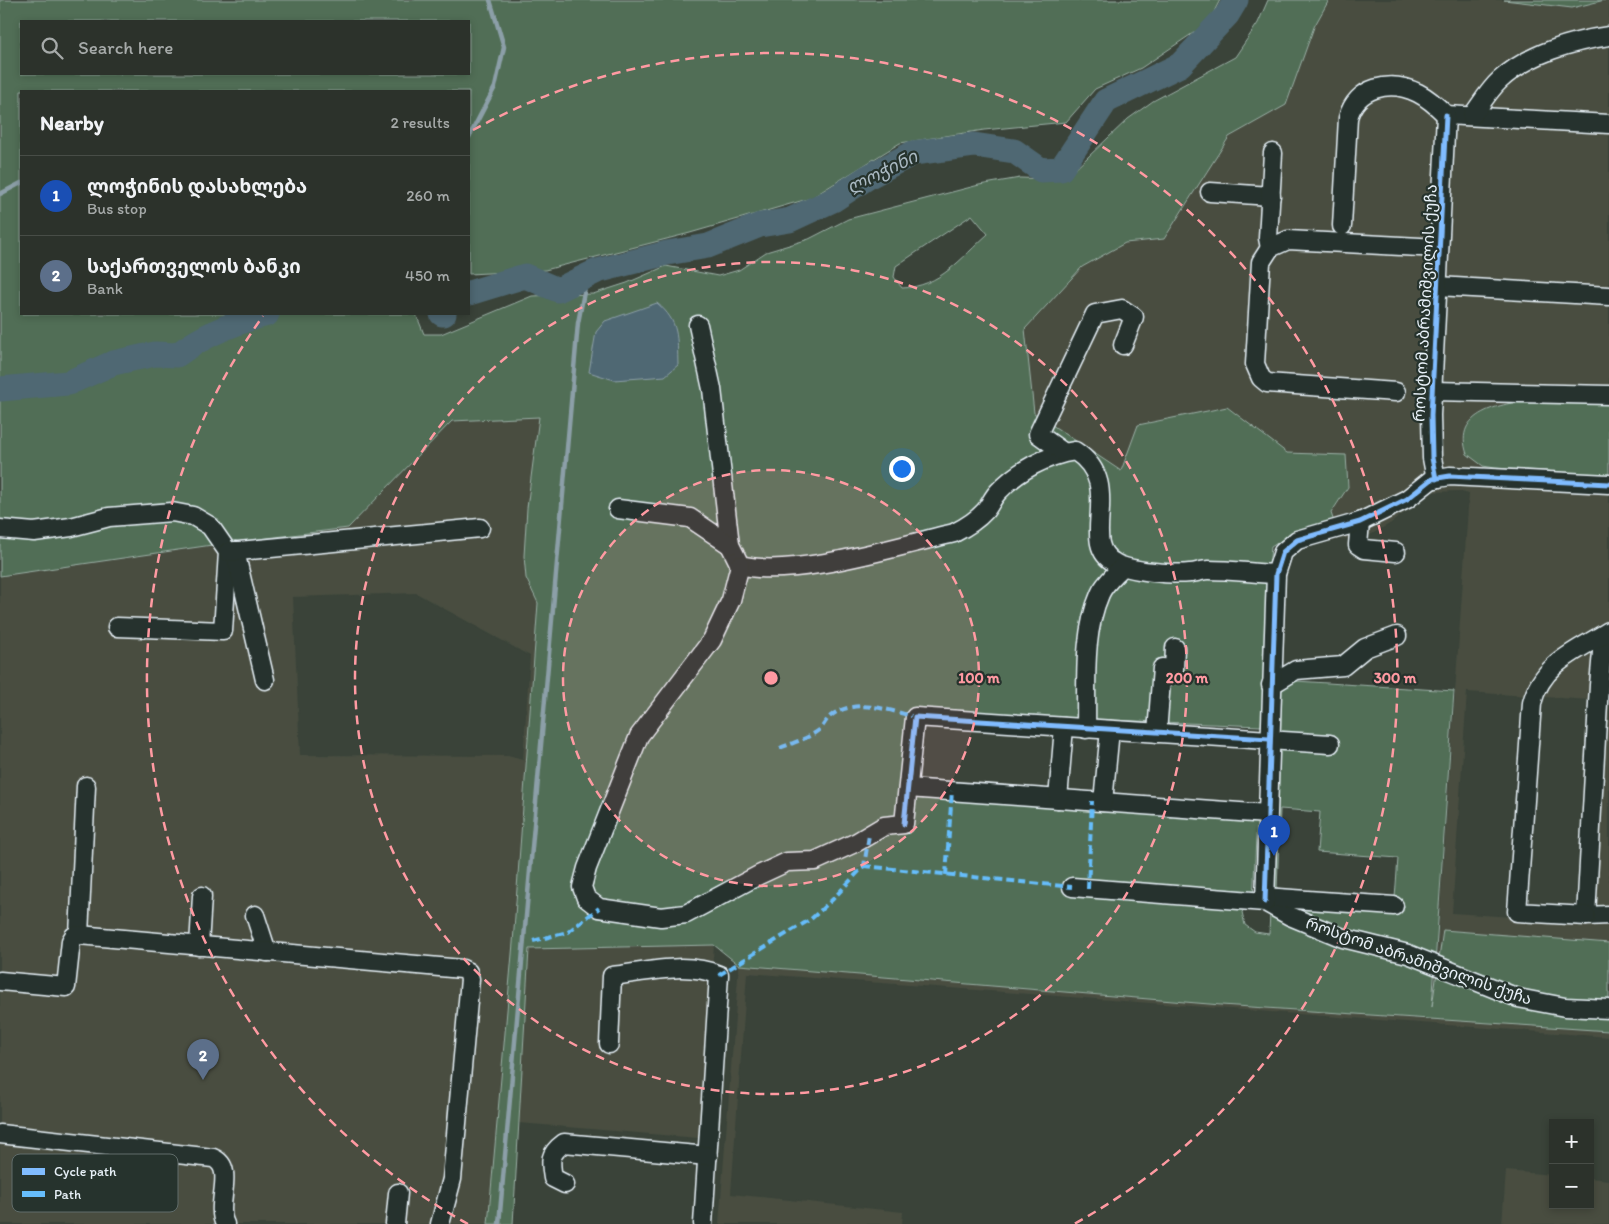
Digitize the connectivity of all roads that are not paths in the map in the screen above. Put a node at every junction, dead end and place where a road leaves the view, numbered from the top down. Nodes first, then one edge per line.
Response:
1 (1609, 36) edge
2 (1446, 115) junction
3 (1472, 116) junction
4 (1609, 124) edge
5 (1273, 154) dead end
6 (1210, 192) dead end
7 (1270, 196) junction
8 (1342, 226) dead end
9 (1270, 248) junction
10 (1439, 248) junction
11 (1438, 286) junction
12 (1609, 296) edge
13 (698, 326) dead end
14 (1123, 345) dead end
15 (1433, 391) junction
16 (1396, 392) dead end
17 (1609, 395) edge
18 (1063, 452) junction
19 (1436, 478) junction
20 (1609, 484) edge
21 (618, 509) dead end
22 (1360, 522) junction
23 (480, 528) dead end
24 (0, 529) edge
25 (730, 545) junction
26 (231, 552) junction
27 (1396, 552) dead end
28 (740, 565) junction
29 (1122, 567) junction
30 (1276, 574) junction
31 (118, 628) dead end
32 (1609, 631) edge
33 (1397, 636) dead end
34 (1609, 637) edge
35 (1175, 648) dead end
36 (265, 680) dead end
37 (1271, 685) junction
38 (1064, 727) junction
39 (1086, 729) junction
40 (1110, 730) junction
41 (1157, 733) junction
42 (1269, 739) junction
43 (1330, 744) dead end
44 (86, 786) dead end
45 (908, 788) junction
46 (1058, 799) junction
47 (1103, 802) junction
48 (1267, 814) junction
49 (1072, 887) dead end
50 (202, 896) dead end
51 (1264, 900) junction
52 (1394, 906) dead end
53 (255, 915) dead end
54 (1609, 915) edge
55 (1586, 916) junction
56 (79, 935) junction
57 (199, 946) junction
58 (266, 952) junction
59 (0, 981) edge
60 (1609, 1009) edge
61 (609, 1044) dead end
62 (0, 1134) edge
63 (178, 1154) edge
64 (178, 1154) edge
65 (708, 1156) junction
66 (565, 1184) dead end
67 (398, 1193) dead end
68 (225, 1224) edge
69 (395, 1224) edge
70 (440, 1224) edge
71 (703, 1224) edge

1 - 3 street
2 - 3 street
2 - 8 street
2 - 10 street, როსტომ აბრამიშვილის ქუჩა
3 - 4 street
5 - 7 street
6 - 7 street
7 - 9 street
9 - 10 street
9 - 16 street
10 - 11 street, როსტომ აბრამიშვილის ქუჩა
11 - 12 street
11 - 15 street, როსტომ აბრამიშვილის ქუჩა
13 - 25 street
14 - 18 street
15 - 17 street
15 - 19 street, როსტომ აბრამიშვილის ქუჩა
18 - 28 street
18 - 29 street
19 - 20 street
19 - 22 street
21 - 25 street
22 - 27 street
22 - 30 street
23 - 26 street
24 - 26 street
25 - 28 street
26 - 31 street
26 - 36 street
28 - 45 street
29 - 30 street
29 - 39 street
30 - 37 street
32 - 55 street
33 - 37 street
34 - 55 street
35 - 41 street
37 - 42 street
38 - 39 street
38 - 45 street
38 - 46 street
39 - 40 street
40 - 41 street
40 - 47 street
41 - 42 street
42 - 43 street
42 - 48 street
44 - 56 street
45 - 46 street
46 - 47 street
47 - 48 street
48 - 51 street
49 - 51 street
50 - 57 street
51 - 52 street
51 - 60 street, როსტომ აბრამიშვილის ქუჩა
53 - 58 street
54 - 55 street
56 - 57 street
56 - 59 street
57 - 58 street
58 - 70 street
61 - 65 street
62 - 63 street
64 - 68 street
65 - 66 street
65 - 71 street
67 - 69 street

